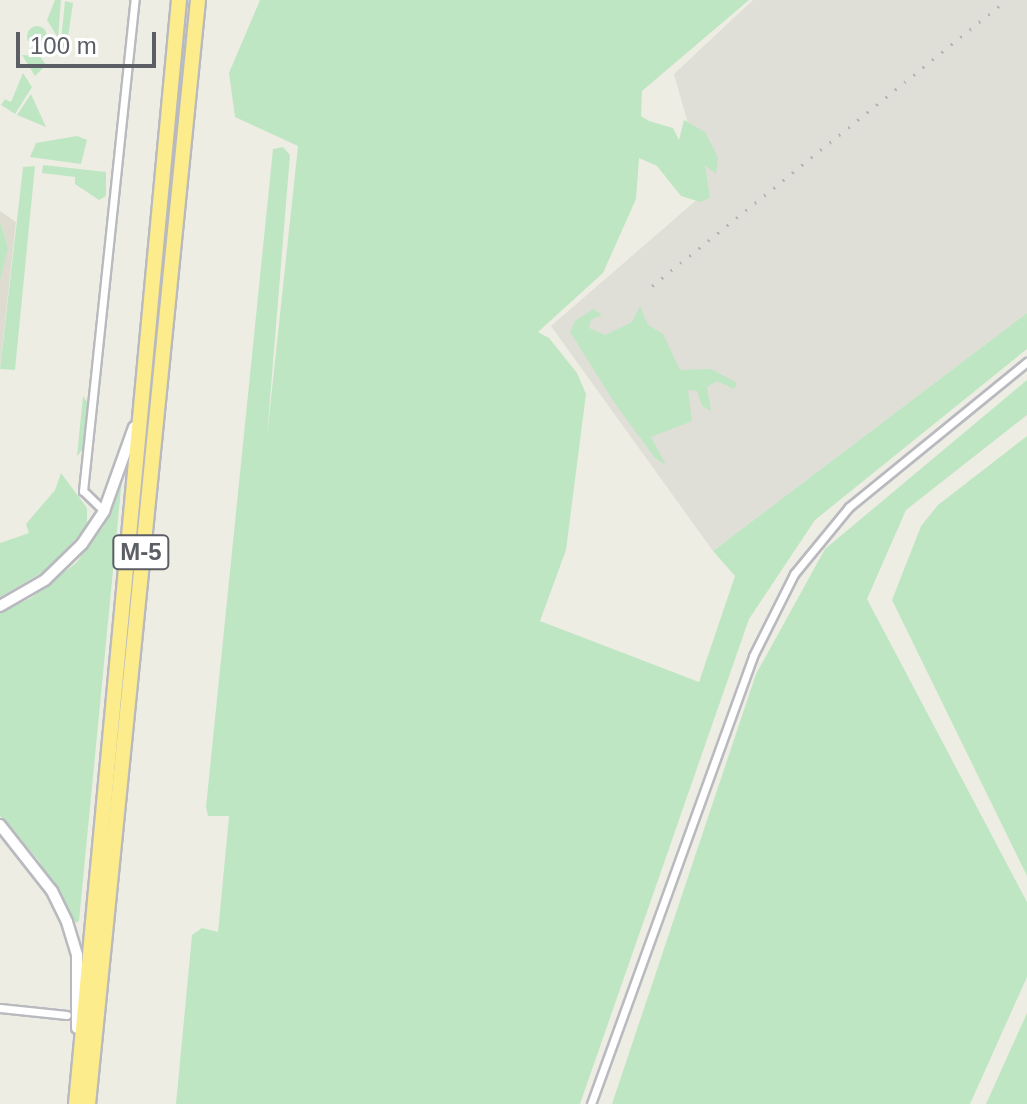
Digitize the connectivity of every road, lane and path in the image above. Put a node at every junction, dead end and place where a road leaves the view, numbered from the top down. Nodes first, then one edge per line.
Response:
1 (135, 0) edge
2 (179, 0) edge
3 (198, 0) edge
4 (1027, 362) edge
5 (139, 414) junction
6 (104, 511) junction
7 (0, 606) edge
8 (0, 825) edge
9 (0, 1008) edge
10 (67, 1015) dead end
11 (77, 1088) junction
12 (76, 1104) edge
13 (88, 1104) edge
14 (591, 1104) edge

1 - 6 street
2 - 5 highway, М-5
3 - 13 highway, М-5
4 - 14 street
5 - 6 street
5 - 11 highway, М-5
6 - 7 street
8 - 11 street
9 - 10 street
11 - 12 highway, М-5

